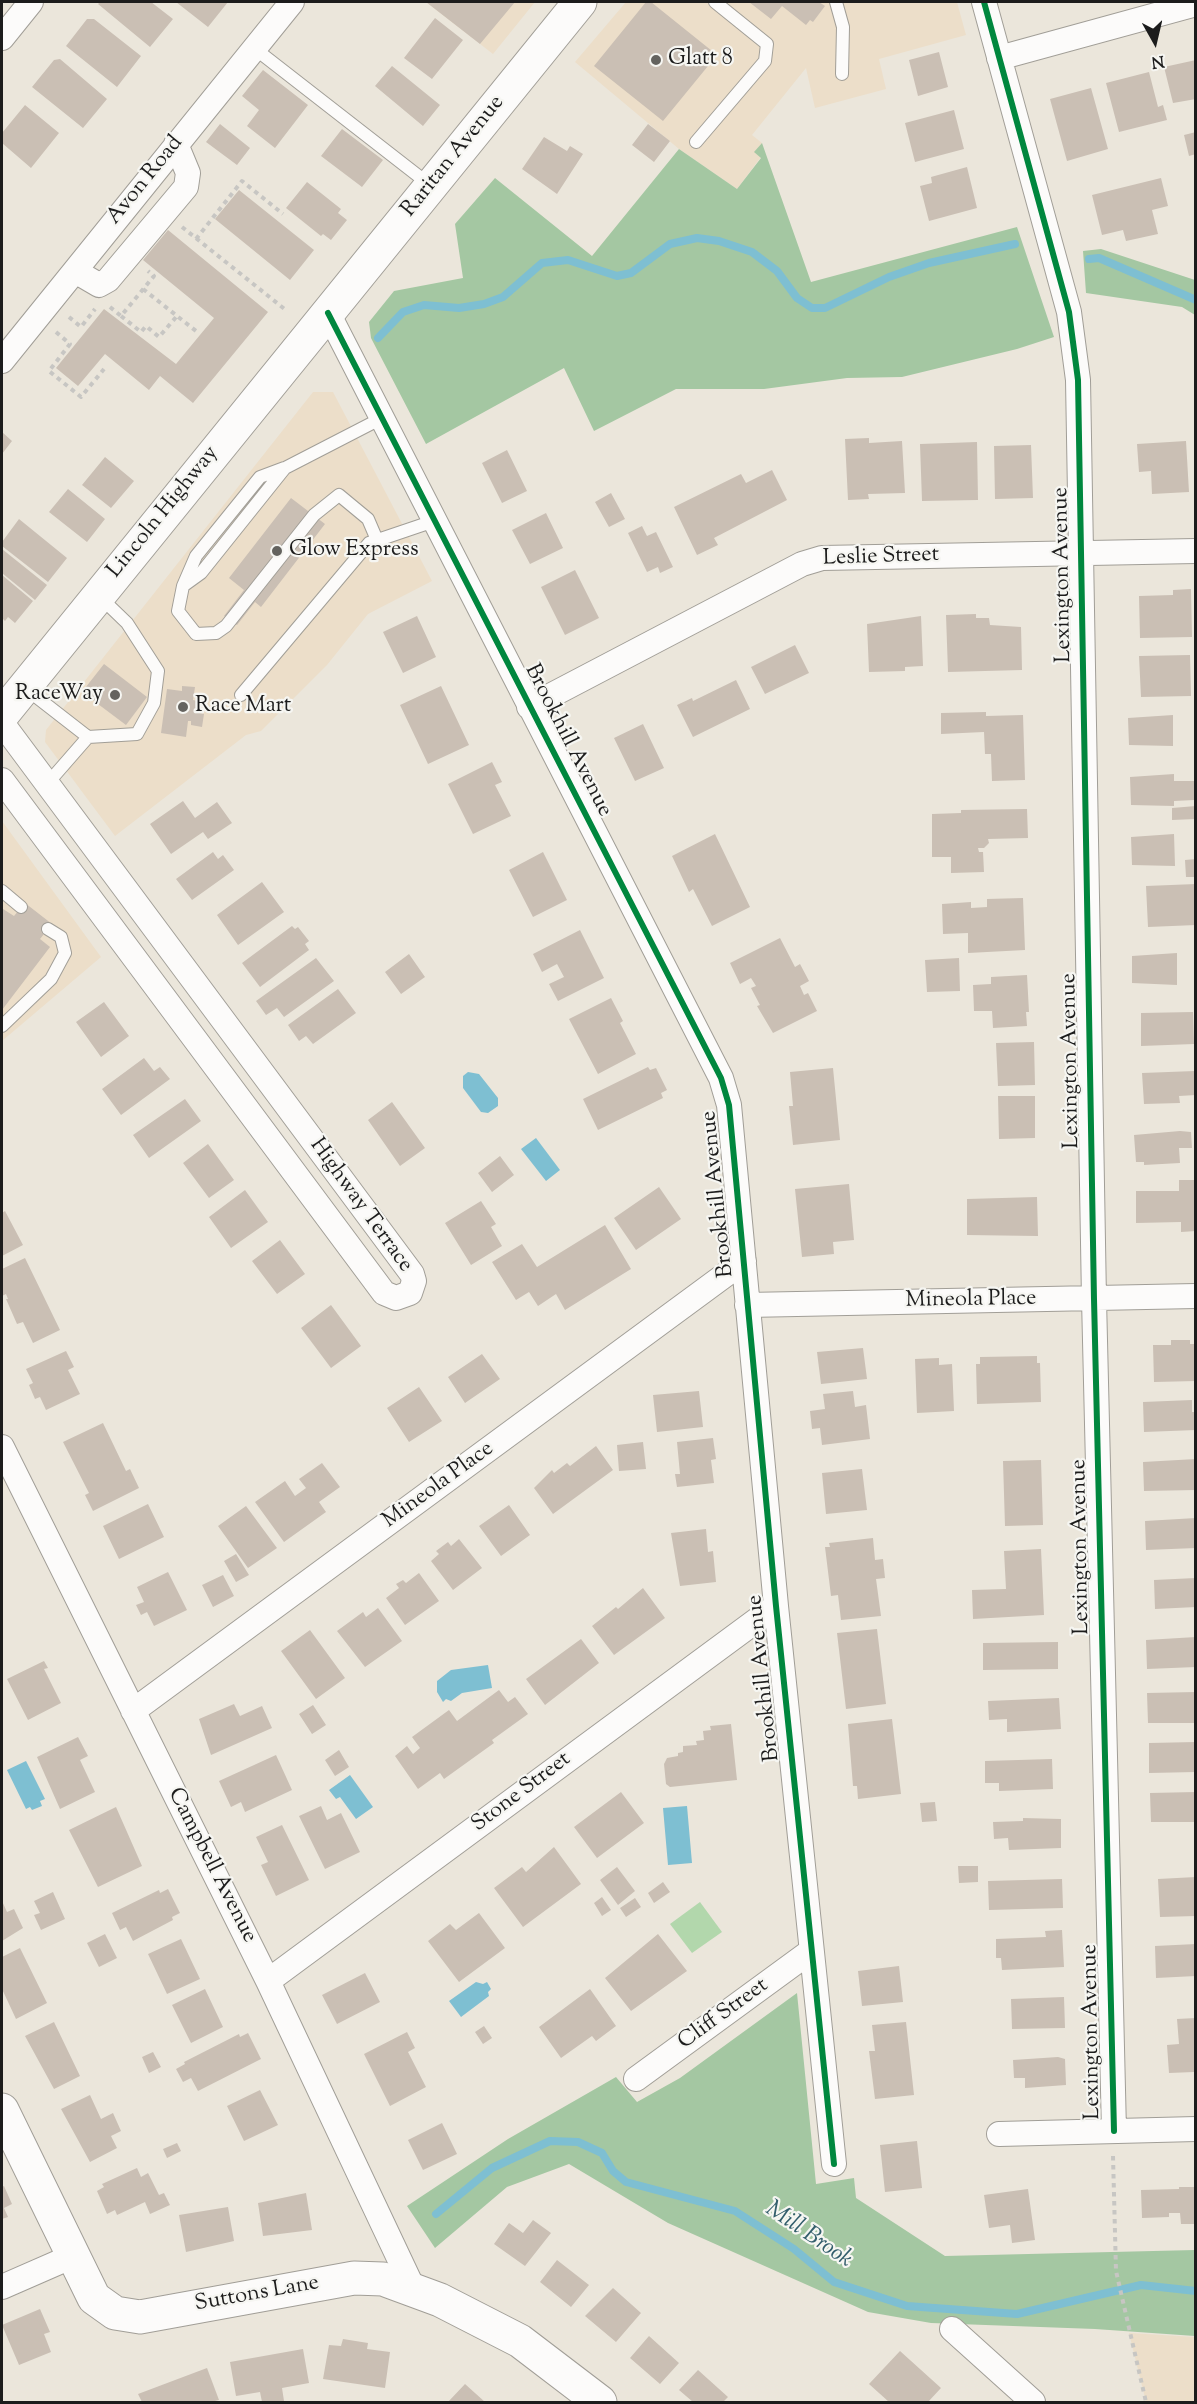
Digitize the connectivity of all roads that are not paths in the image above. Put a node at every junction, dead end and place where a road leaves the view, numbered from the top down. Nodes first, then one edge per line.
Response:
1 (31, 2) edge
2 (292, 2) edge
3 (580, 2) edge
4 (716, 2) edge
5 (836, 2) edge
6 (984, 2) edge
7 (1196, 4) edge
8 (2, 38) edge
9 (254, 48) junction
10 (999, 58) junction
11 (842, 74) dead end
12 (696, 142) dead end
13 (176, 144) junction
14 (431, 186) junction
15 (75, 271) junction
16 (328, 313) junction
17 (2, 361) edge
18 (381, 418) junction
19 (434, 521) junction
20 (377, 540) junction
21 (1196, 551) edge
22 (1082, 553) junction
23 (98, 596) junction
24 (24, 688) junction
25 (241, 695) dead end
26 (530, 707) junction
27 (2, 715) edge
28 (2, 723) edge
29 (88, 737) junction
30 (2, 780) edge
31 (47, 784) junction
32 (2, 891) edge
33 (21, 907) dead end
34 (48, 929) dead end
35 (216, 1010) junction
36 (2, 1026) edge
37 (189, 1031) junction
38 (744, 1260) junction
39 (1196, 1296) edge
40 (1094, 1299) junction
41 (747, 1305) junction
42 (2, 1447) edge
43 (776, 1606) junction
44 (133, 1711) junction
45 (811, 1951) junction
46 (268, 1981) junction
47 (636, 2079) dead end
48 (2, 2110) edge
49 (1196, 2129) edge
50 (1114, 2131) junction
51 (999, 2134) dead end
52 (834, 2164) dead end
53 (73, 2256) junction
54 (2, 2287) edge
55 (413, 2288) junction
56 (952, 2329) dead end
57 (585, 2398) edge
58 (1033, 2403) edge

1 - 8 street
2 - 9 street, Avon Road
3 - 14 main road, Raritan Avenue
4 - 12 lane
5 - 11 lane
6 - 10 street, Lexington Avenue
7 - 10 street
9 - 13 street, Avon Road
9 - 14 lane
10 - 22 street, Lexington Avenue
13 - 15 street, Avon Road
13 - 15 street
14 - 16 main road, Raritan Avenue
15 - 17 street, Avon Road
16 - 18 street, Brookhill Avenue
16 - 23 main road, Lincoln Highway
18 - 19 street, Brookhill Avenue
18 - 20 lane
19 - 20 lane
19 - 26 street, Brookhill Avenue
20 - 25 lane
21 - 22 street, Leslie Street
22 - 26 street, Leslie Street
22 - 40 street, Lexington Avenue
23 - 24 main road, Lincoln Highway
23 - 29 lane
24 - 27 main road, Lincoln Highway
24 - 29 lane
26 - 38 street, Brookhill Avenue
28 - 31 street, Highway Terrace
29 - 31 lane
30 - 37 street, Highway Terrace
31 - 35 street, Highway Terrace
32 - 33 lane
34 - 36 lane
35 - 37 street
35 - 37 street, Highway Terrace
38 - 41 street, Brookhill Avenue
38 - 44 street, Mineola Place
39 - 40 street, Mineola Place
40 - 41 street, Mineola Place
40 - 50 street, Lexington Avenue
41 - 43 street, Brookhill Avenue
42 - 44 street, Campbell Avenue
43 - 45 street, Brookhill Avenue
43 - 46 street, Stone Street
44 - 46 street, Campbell Avenue
45 - 47 street, Cliff Street
45 - 52 street, Brookhill Avenue
46 - 55 street, Campbell Avenue
48 - 53 main road, Suttons Lane
49 - 50 street
50 - 51 street
53 - 54 street
53 - 55 main road, Suttons Lane
55 - 57 main road, Suttons Lane
56 - 58 street

